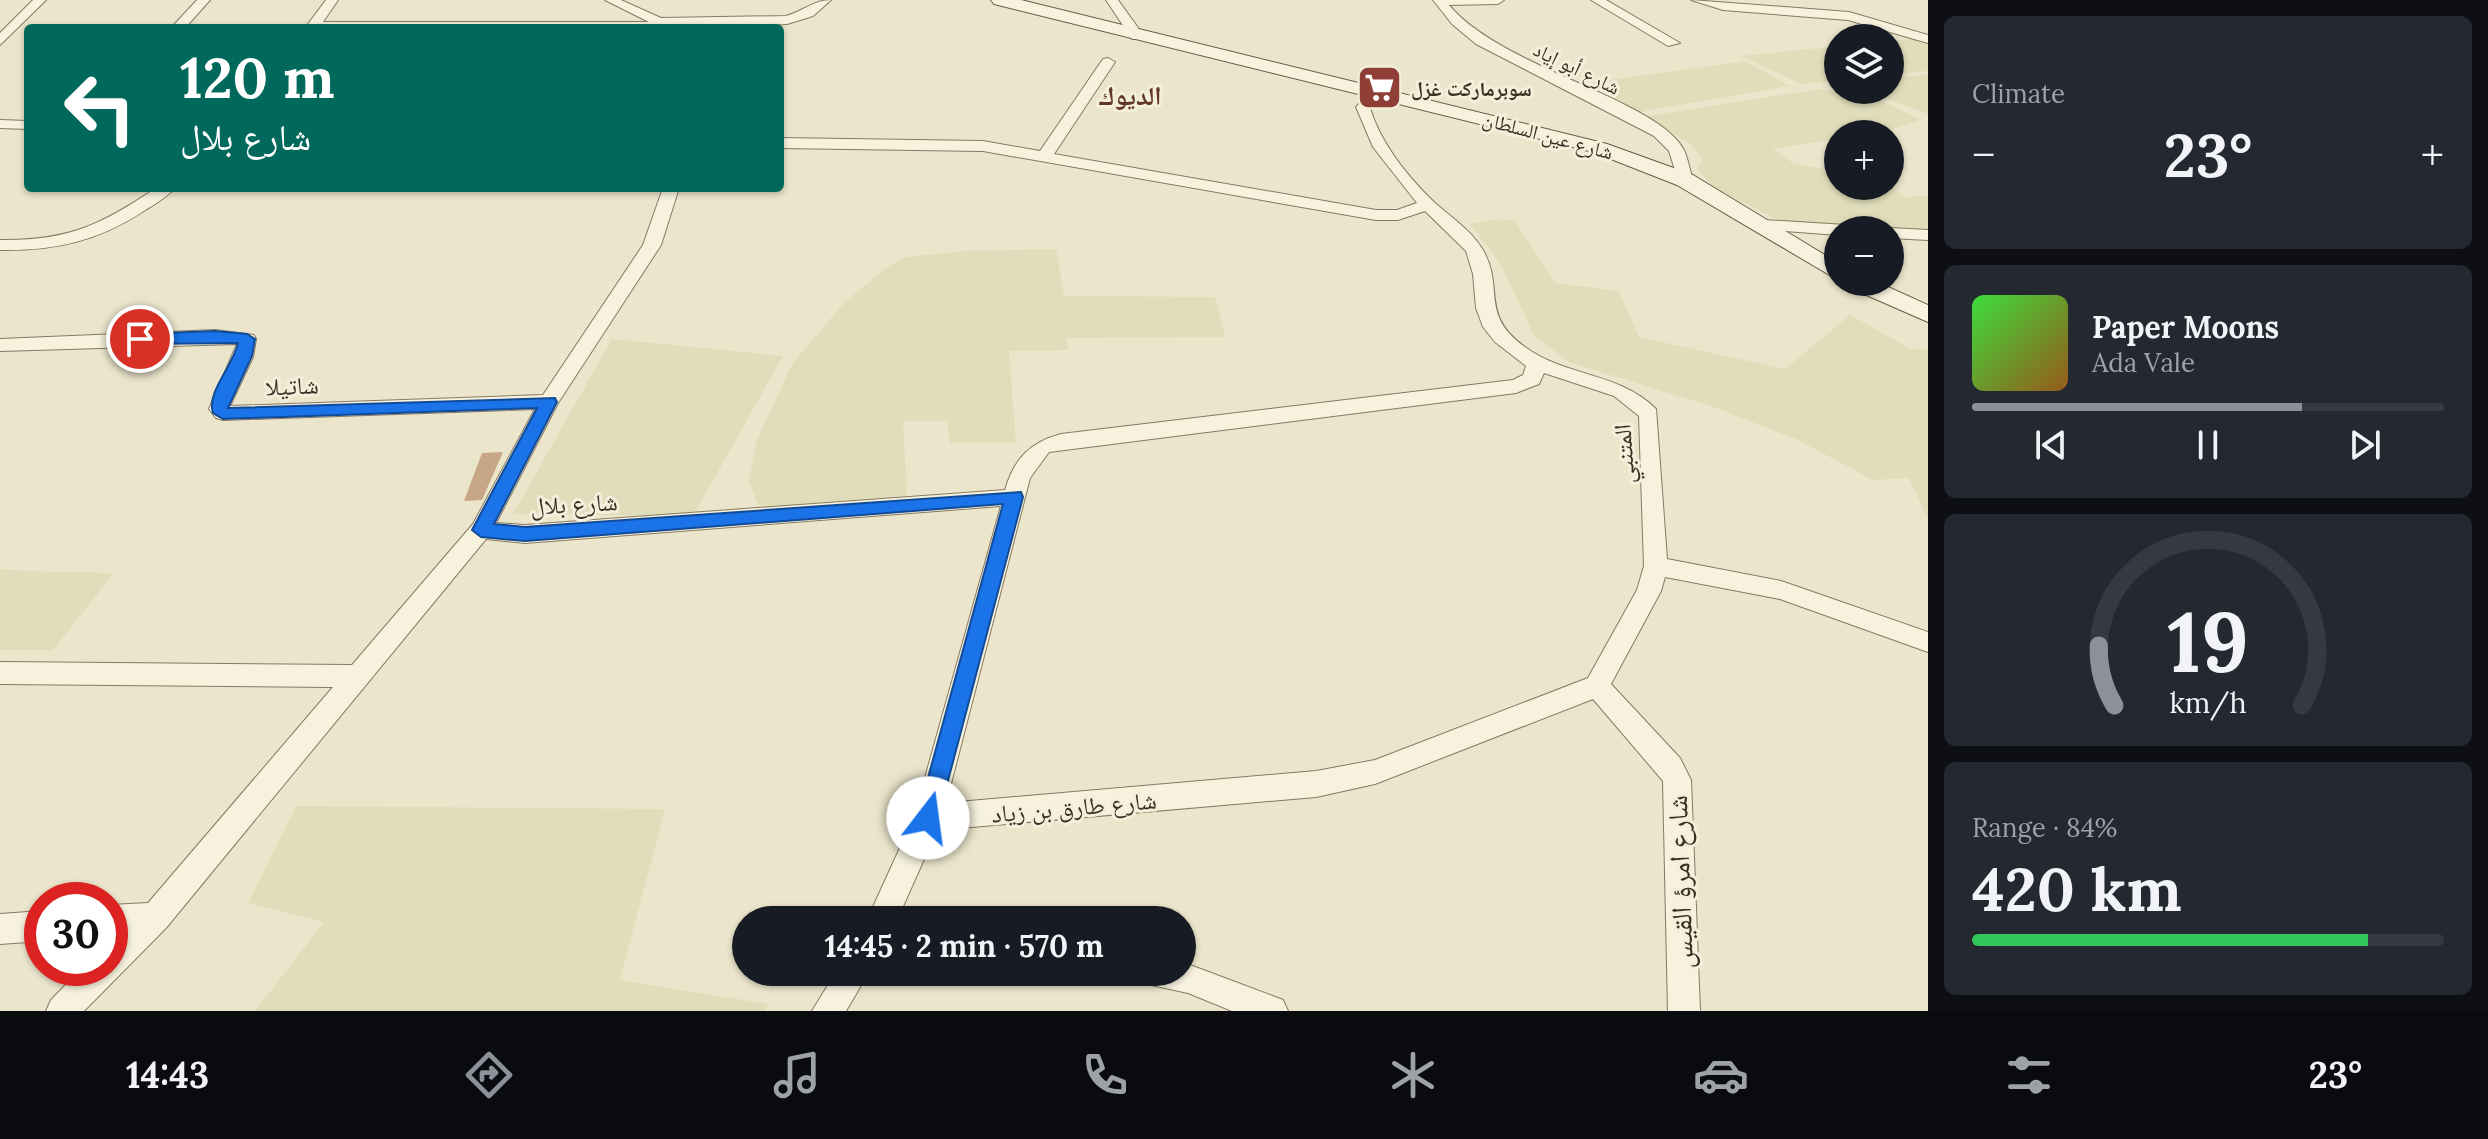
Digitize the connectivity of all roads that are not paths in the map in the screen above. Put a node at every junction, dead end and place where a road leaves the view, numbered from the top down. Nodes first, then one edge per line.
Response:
1 (40, 0) edge
2 (204, 0) edge
3 (332, 0) edge
4 (611, 0) edge
5 (825, 0) edge
6 (1000, 0) edge
7 (1112, 0) edge
8 (1498, 0) edge
9 (1597, 0) edge
10 (1697, 0) edge
11 (1440, 1) edge
12 (182, 24) edge
13 (315, 24) edge
14 (672, 24) edge
15 (695, 24) edge
16 (1137, 36) junction
17 (1928, 39) edge
18 (0, 41) edge
19 (1673, 43) dead end
20 (1108, 62) dead end
21 (1378, 93) junction
22 (0, 124) edge
23 (24, 125) edge
24 (784, 143) edge
25 (1045, 156) junction
26 (1685, 180) junction
27 (161, 192) edge
28 (670, 192) edge
29 (1428, 205) junction
30 (1764, 225) junction
31 (1824, 229) edge
32 (1904, 234) edge
33 (1928, 235) edge
34 (0, 245) edge
35 (1824, 264) edge
36 (1888, 296) edge
37 (1928, 314) edge
38 (0, 345) edge
39 (1536, 365) junction
40 (549, 402) junction
41 (1014, 497) junction
42 (481, 530) junction
43 (1656, 566) junction
44 (1928, 642) edge
45 (0, 673) edge
46 (360, 676) junction
47 (1597, 686) junction
48 (928, 818) junction
49 (888, 906) edge
50 (155, 917) junction
51 (128, 919) edge
52 (24, 927) edge
53 (0, 929) edge
54 (128, 944) edge
55 (1196, 981) edge
56 (86, 986) edge
57 (845, 986) edge
58 (62, 1011) edge
59 (828, 1011) edge
60 (1272, 1011) edge
61 (1684, 1011) edge

1 - 18 street
2 - 12 street
3 - 13 street
4 - 14 street
5 - 15 street
6 - 16 main road, شارع عين السلطان
7 - 16 street
8 - 11 street
9 - 19 street
10 - 17 street
11 - 26 street, شارع أبو إياد
16 - 21 main road, شارع عين السلطان
20 - 25 street
21 - 26 main road, شارع عين السلطان
21 - 29 street
22 - 23 street
24 - 25 street
25 - 29 street
26 - 30 main road, شارع عين السلطان
27 - 34 street
28 - 40 street, شارع بلال
29 - 39 street
30 - 31 street
30 - 35 main road, شارع عين السلطان
32 - 33 street
36 - 37 main road
38 - 40 street, شاتيلا
39 - 41 street
39 - 43 street, المتنبي
40 - 42 street, شارع بلال
41 - 42 street, شارع بلال
41 - 48 street
42 - 46 street
43 - 44 street
43 - 47 street
45 - 46 street
46 - 50 street
47 - 48 street, شارع طارق بن زياد
47 - 61 street, شارع امرؤ القيس
48 - 49 street
50 - 51 street
50 - 54 street
52 - 53 street
55 - 60 street
56 - 58 street
57 - 59 street

